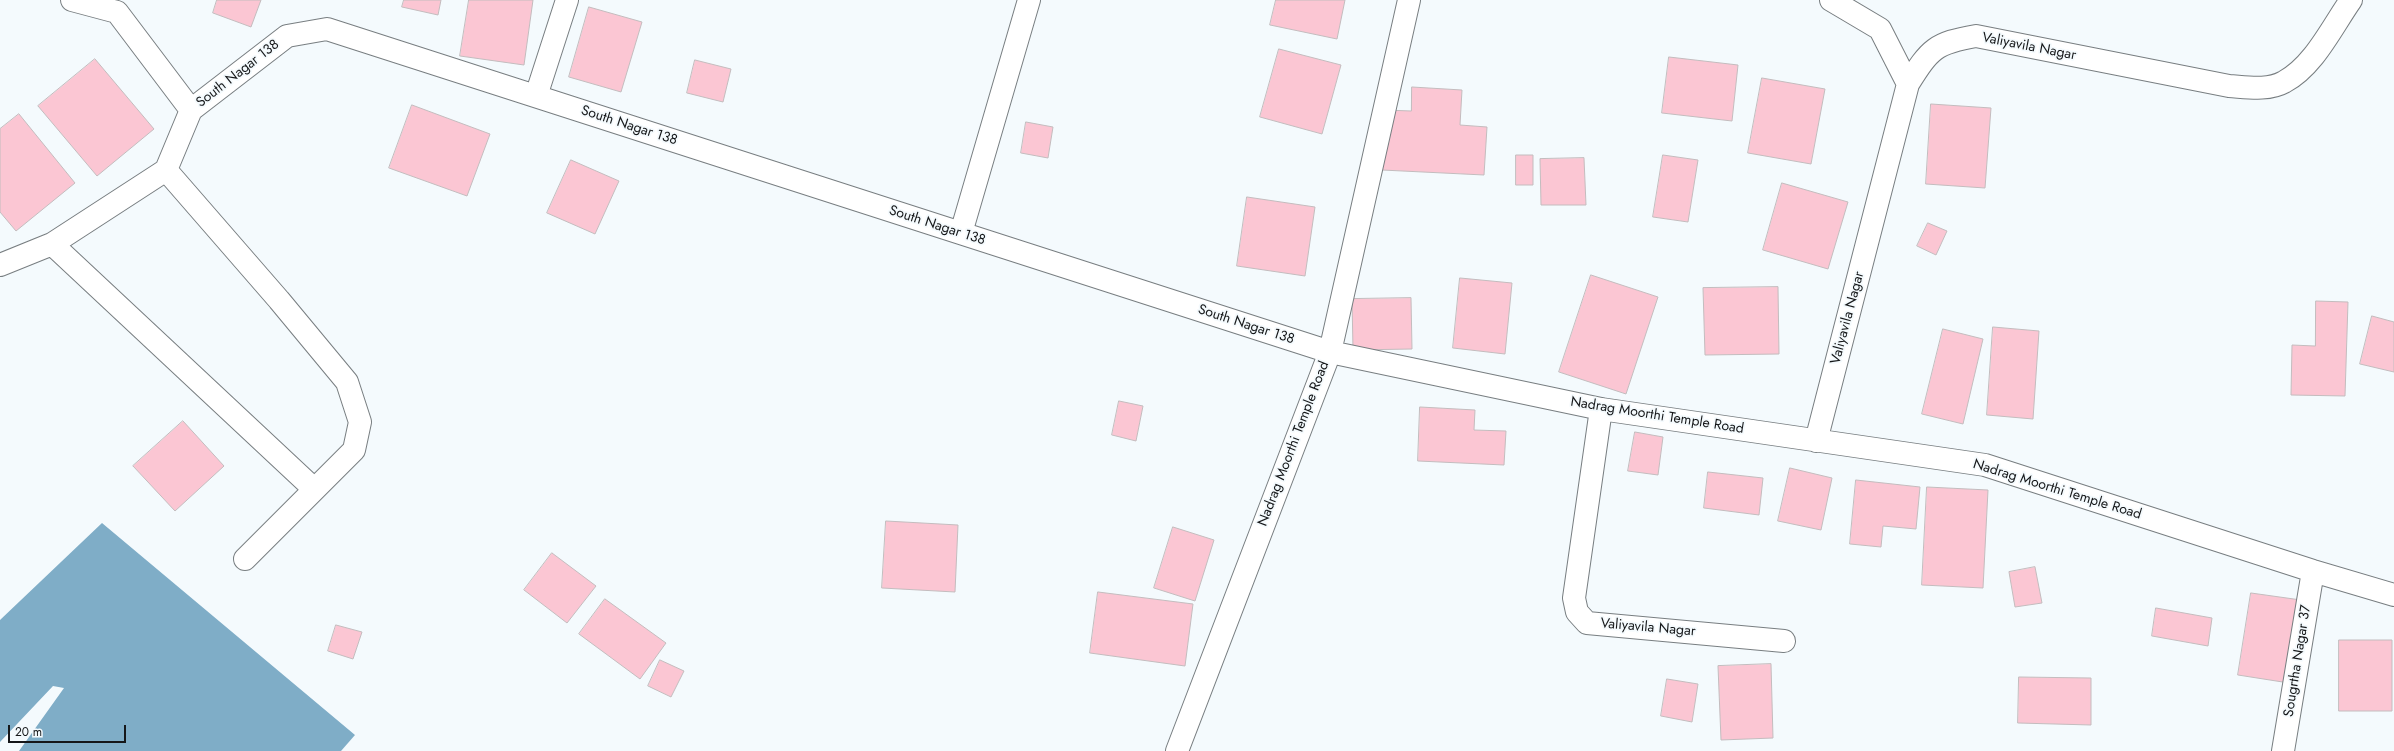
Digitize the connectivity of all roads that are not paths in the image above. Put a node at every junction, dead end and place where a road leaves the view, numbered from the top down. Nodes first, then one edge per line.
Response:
1 (72, 0) edge
2 (567, 0) edge
3 (1029, 0) edge
4 (1409, 0) edge
5 (1831, 0) edge
6 (2351, 0) edge
7 (122, 6) edge
8 (1908, 84) junction
9 (536, 96) junction
10 (192, 110) junction
11 (166, 170) junction
12 (961, 233) junction
13 (52, 244) junction
14 (0, 266) edge
15 (1330, 352) junction
16 (1601, 409) junction
17 (1816, 441) junction
18 (314, 489) junction
19 (244, 559) dead end
20 (2313, 571) junction
21 (2394, 595) edge
22 (1784, 641) dead end
23 (1177, 751) edge
24 (2283, 751) edge

1 - 7 street
2 - 9 street
3 - 12 street
4 - 15 street
5 - 8 street
6 - 8 street, Valiyavila Nagar
7 - 10 street
8 - 17 street, Valiyavila Nagar
9 - 10 street, South Nagar 138
9 - 12 street, South Nagar 138
10 - 11 street, South Nagar 138
11 - 13 street
11 - 18 street
12 - 15 street, South Nagar 138
13 - 14 street
13 - 18 street
15 - 16 street, Nadrag Moorthi Temple Road
15 - 23 street, Nadrag Moorthi Temple Road
16 - 17 street, Nadrag Moorthi Temple Road
16 - 22 street, Valiyavila Nagar
17 - 20 street, Nadrag Moorthi Temple Road
18 - 19 street
20 - 21 street, Nadrag Moorthi Temple Road
20 - 24 street, Sougrtha Nagar 37

